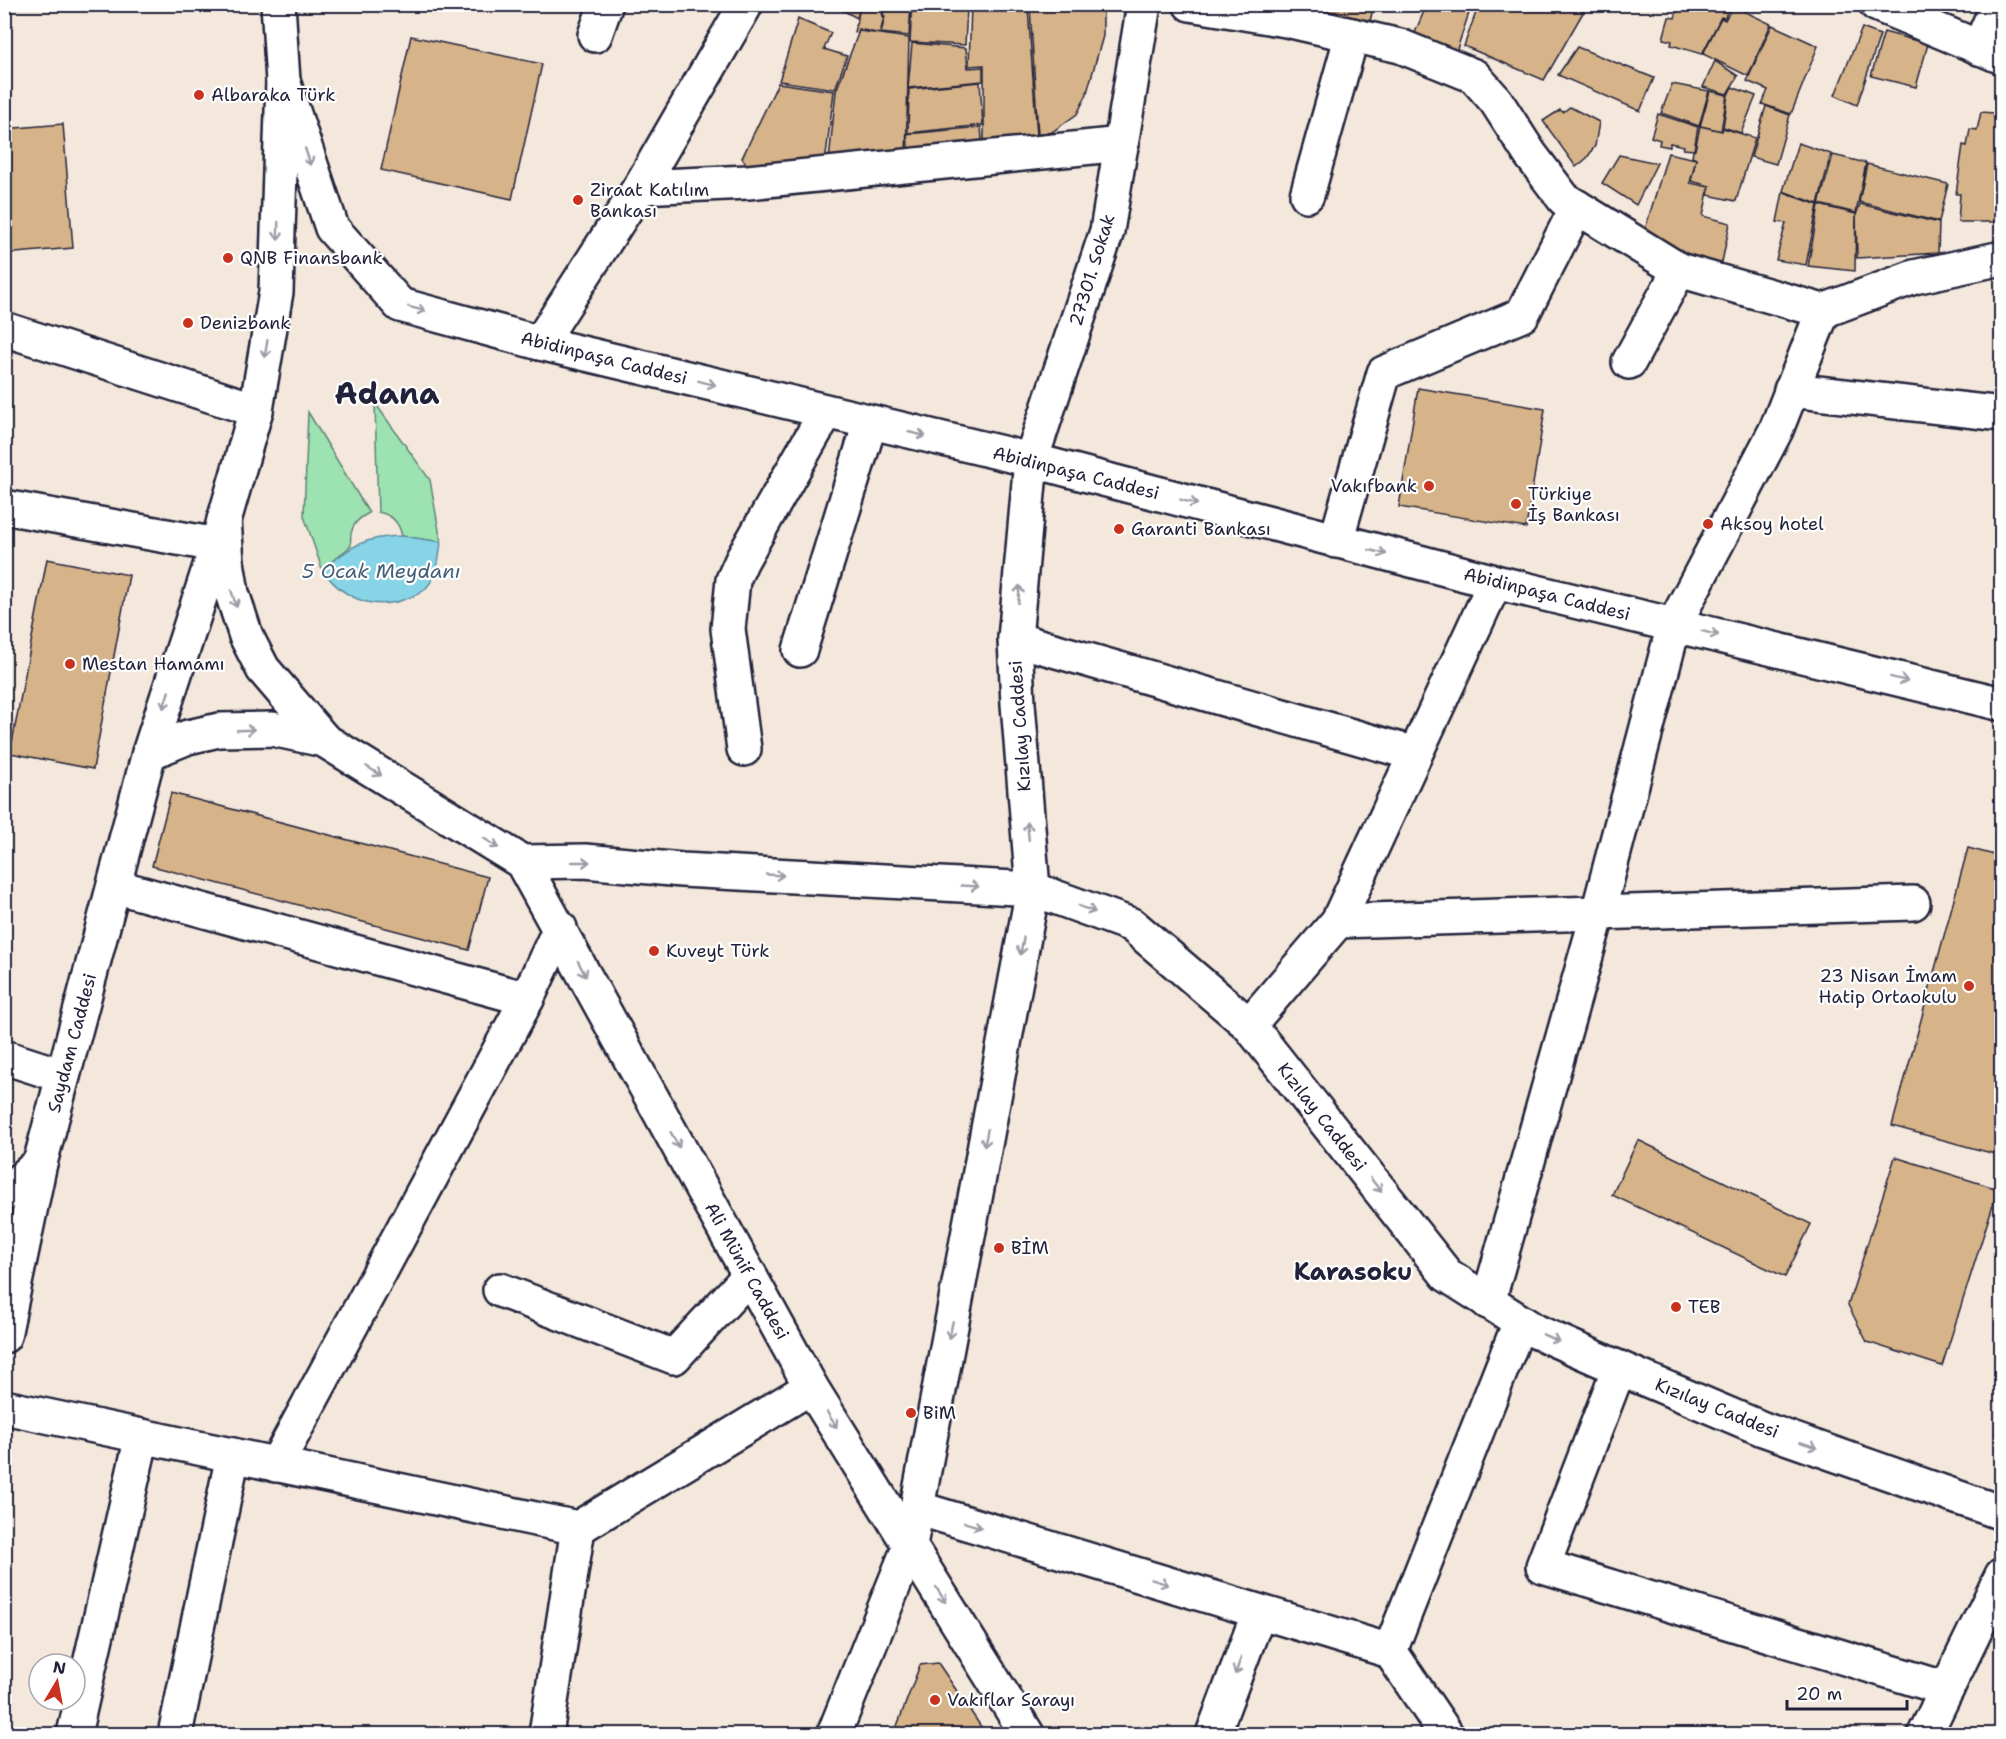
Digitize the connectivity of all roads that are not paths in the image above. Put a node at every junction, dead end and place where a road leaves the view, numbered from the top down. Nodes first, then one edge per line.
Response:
1 (278, 4) edge
2 (606, 4) edge
3 (746, 4) edge
4 (1144, 4) edge
5 (1190, 4) edge
6 (1876, 4) edge
7 (1998, 4) edge
8 (595, 35) dead end
9 (1352, 35) junction
10 (1990, 52) edge
11 (283, 81) junction
12 (1122, 144) junction
13 (640, 188) junction
14 (1307, 195) dead end
15 (1577, 207) junction
16 (2001, 258) edge
17 (1679, 270) junction
18 (1823, 311) junction
19 (4, 329) edge
20 (540, 343) junction
21 (1629, 362) dead end
22 (1791, 390) junction
23 (256, 411) junction
24 (826, 412) junction
25 (2001, 414) edge
26 (870, 423) junction
27 (1031, 460) junction
28 (4, 507) edge
29 (220, 533) junction
30 (1336, 542) junction
31 (1495, 582) junction
32 (1674, 625) junction
33 (1015, 639) junction
34 (800, 650) dead end
35 (2001, 704) edge
36 (324, 740) junction
37 (744, 749) dead end
38 (149, 753) junction
39 (1415, 754) junction
40 (522, 862) junction
41 (114, 886) junction
42 (1032, 889) junction
43 (1913, 903) dead end
44 (1598, 913) junction
45 (1338, 921) junction
46 (560, 928) junction
47 (526, 999) junction
48 (1249, 1025) junction
49 (4, 1057) edge
50 (63, 1076) junction
51 (40, 1163) junction
52 (4, 1194) edge
53 (750, 1275) junction
54 (500, 1290) dead end
55 (1488, 1302) junction
56 (1520, 1322) junction
57 (4, 1336) edge
58 (1619, 1368) junction
59 (811, 1387) junction
60 (4, 1407) edge
61 (142, 1436) junction
62 (233, 1455) junction
63 (276, 1465) junction
64 (917, 1508) junction
65 (2001, 1513) edge
66 (578, 1528) junction
67 (910, 1545) junction
68 (2001, 1575) edge
69 (1259, 1612) junction
70 (1991, 1622) edge
71 (1390, 1651) junction
72 (1947, 1689) junction
73 (74, 1734) edge
74 (175, 1734) edge
75 (546, 1734) edge
76 (834, 1734) edge
77 (1027, 1734) edge
78 (1213, 1734) edge
79 (1446, 1734) edge
80 (1925, 1734) edge

1 - 11 street
2 - 8 street
3 - 13 street
4 - 12 street, 27301. Sokak
5 - 9 street
6 - 10 street
7 - 10 street
9 - 14 street
9 - 15 street
11 -> 20 street, Abidinpaşa Caddesi
11 -> 23 street, Saydam Caddesi
12 - 13 street
12 - 27 street, 27301. Sokak
13 - 20 street
15 - 17 street
15 - 30 street
16 - 18 street
17 - 18 street
17 - 21 street
18 - 22 street
19 - 23 street
20 -> 24 street, Abidinpaşa Caddesi
22 - 25 street
22 - 32 street
23 - 29 street, Saydam Caddesi
24 - 26 street, Abidinpaşa Caddesi
24 - 37 street
26 -> 27 street, Abidinpaşa Caddesi
26 - 34 street
27 -> 30 street, Abidinpaşa Caddesi
33 -> 27 street, Kızılay Caddesi
28 - 29 street
29 -> 36 street
29 -> 38 street, Saydam Caddesi
30 -> 31 street, Abidinpaşa Caddesi
31 - 32 street, Abidinpaşa Caddesi
31 - 39 street
32 -> 35 street, Abidinpaşa Caddesi
32 - 44 street
33 - 39 street
42 -> 33 street, Kızılay Caddesi
38 -> 36 street
36 -> 40 street, Ali Münif Caddesi
38 - 41 street, Saydam Caddesi
39 - 45 street
40 -> 42 street
40 - 46 street, Ali Münif Caddesi
41 - 47 street
41 - 50 street, Saydam Caddesi
42 -> 48 street, Kızılay Caddesi
42 -> 64 street
43 - 44 street
44 - 45 street
44 - 55 street
45 - 48 street
46 - 47 street
46 -> 53 street, Ali Münif Caddesi
47 - 63 street
48 -> 55 street, Kızılay Caddesi
49 - 50 street
50 - 51 street, Saydam Caddesi
51 - 52 street
51 - 57 street, Saydam Caddesi
53 - 54 street
53 - 59 street, Ali Münif Caddesi
55 - 56 street, Kızılay Caddesi
56 -> 58 street, Kızılay Caddesi
56 - 71 street
58 -> 65 street, Kızılay Caddesi
58 - 72 street
59 - 66 street
59 -> 67 street, Ali Münif Caddesi
60 - 61 street
61 - 62 street
61 - 73 street
62 - 63 street
62 - 74 street
63 - 66 street
64 - 67 street
64 -> 69 street
66 - 75 street
67 - 76 street
67 -> 77 street, Ali Münif Caddesi
68 - 70 street
69 - 71 street
69 -> 78 street
70 - 72 street
71 - 79 street
72 - 80 street

